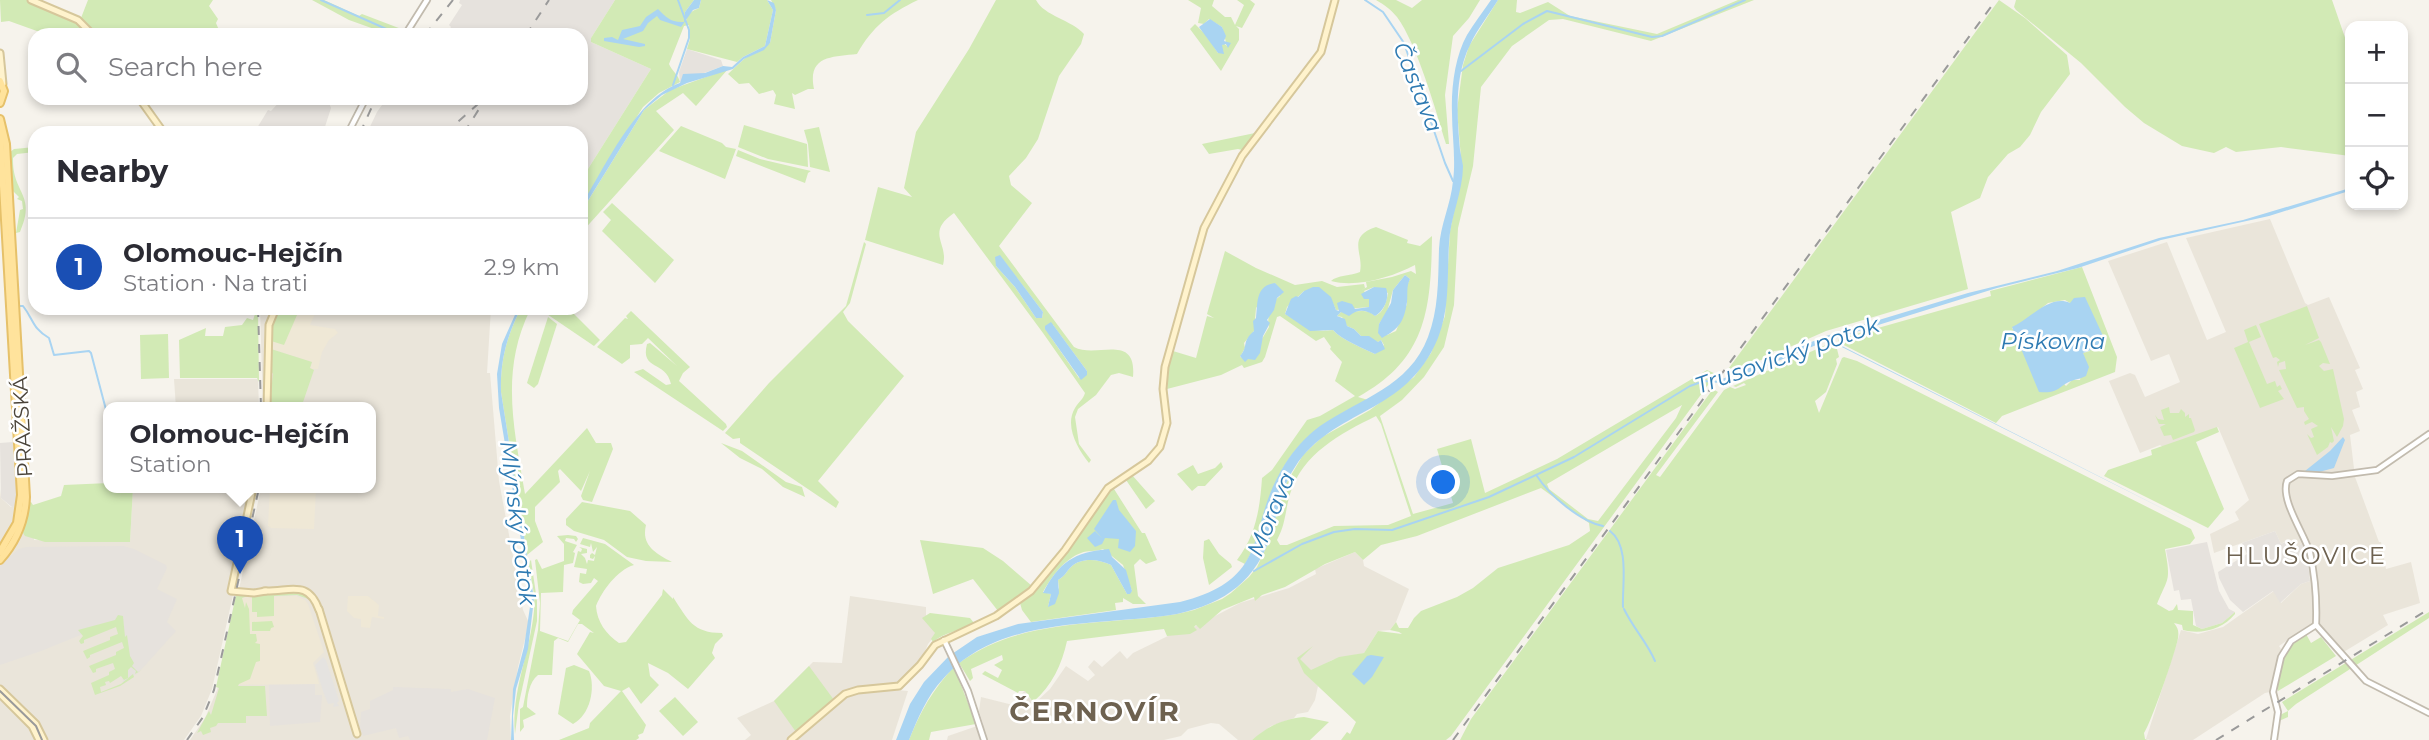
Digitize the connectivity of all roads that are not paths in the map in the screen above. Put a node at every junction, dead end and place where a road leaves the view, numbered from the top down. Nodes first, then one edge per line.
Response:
1 (31, 0) edge
2 (427, 0) edge
3 (1335, 0) edge
4 (86, 28) edge
5 (409, 28) edge
6 (0, 53) edge
7 (0, 81) edge
8 (4, 90) junction
9 (0, 103) edge
10 (144, 105) edge
11 (362, 105) edge
12 (0, 119) edge
13 (159, 126) edge
14 (352, 126) edge
15 (0, 134) edge
16 (273, 315) edge
17 (267, 402) edge
18 (2429, 434) edge
19 (252, 493) edge
20 (0, 552) edge
21 (0, 560) edge
22 (2316, 625) junction
23 (944, 639) junction
24 (333, 658) junction
25 (0, 689) edge
26 (0, 694) edge
27 (2429, 713) edge
28 (37, 729) junction
29 (358, 737) edge
30 (2274, 739) edge
31 (42, 740) edge
32 (791, 740) edge
33 (984, 740) edge

1 - 4 main road
2 - 5 street
3 - 23 main road
6 - 8 main road
7 - 8 main road
8 - 9 main road
10 - 13 main road
11 - 14 street
12 - 21 main road, PRAŽSKÁ
15 - 20 main road, PRAŽSKÁ
16 - 17 main road
18 - 22 street
19 - 24 main road
22 - 27 street
22 - 30 street
23 - 32 main road
23 - 33 street
24 - 29 main road
24 - 29 main road
25 - 28 main road
26 - 28 main road
28 - 31 main road

